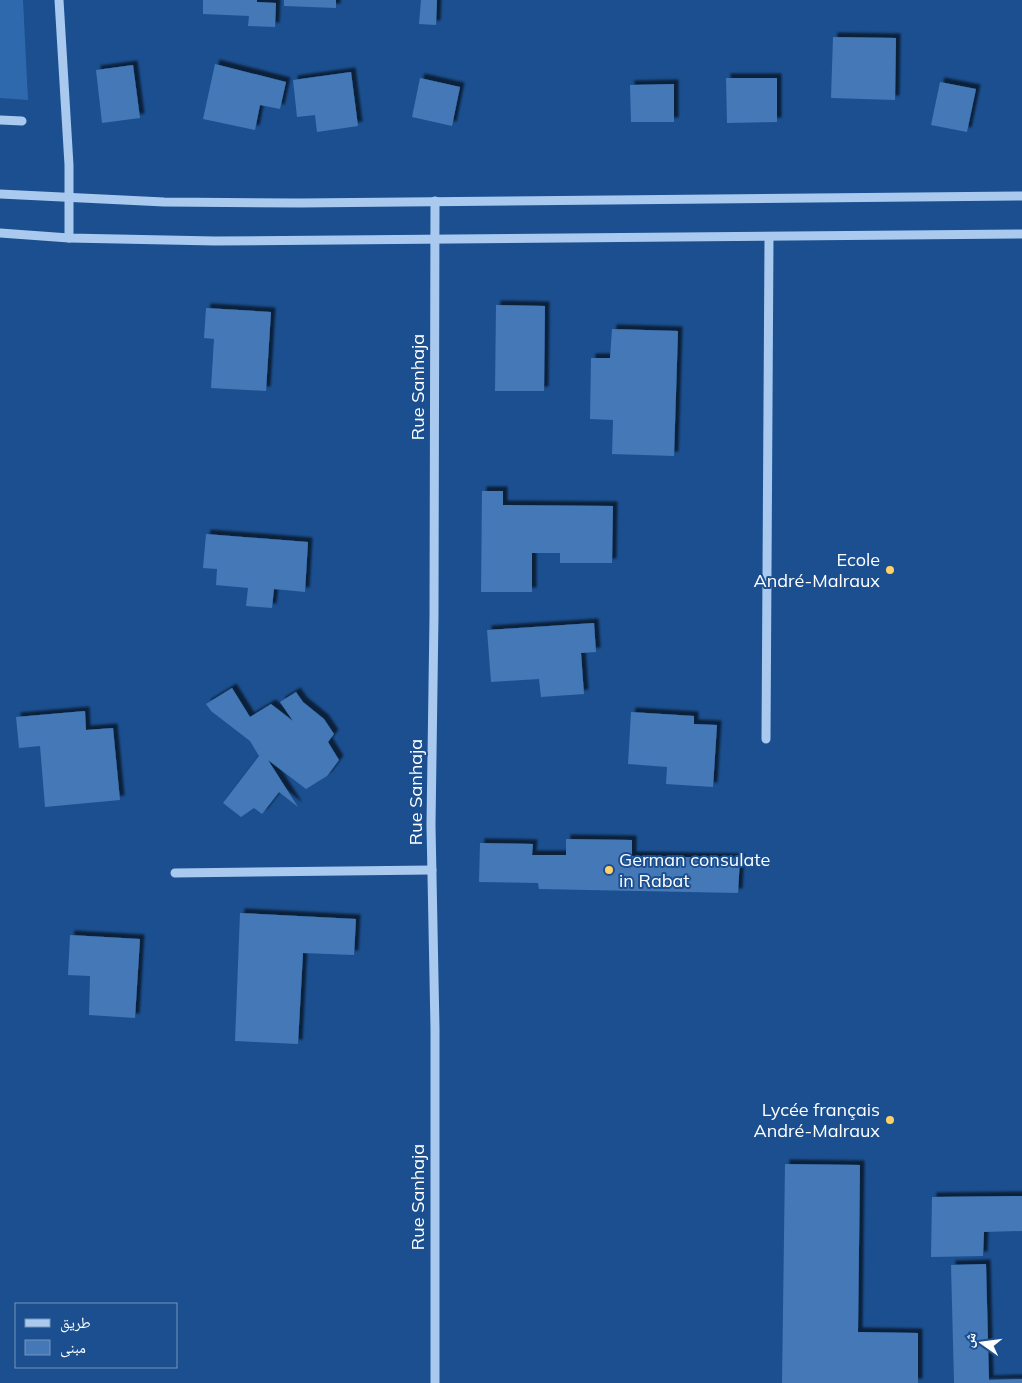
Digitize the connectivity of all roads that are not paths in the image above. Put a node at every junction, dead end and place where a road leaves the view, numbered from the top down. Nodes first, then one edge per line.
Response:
1 (59, 0) edge
2 (0, 120) edge
3 (22, 121) dead end
4 (0, 194) edge
5 (1022, 196) edge
6 (69, 198) junction
7 (435, 201) junction
8 (0, 233) edge
9 (1022, 234) edge
10 (69, 238) junction
11 (769, 238) junction
12 (435, 241) junction
13 (766, 739) dead end
14 (432, 870) junction
15 (174, 873) dead end
16 (435, 1383) edge

1 - 6 street
2 - 3 street
4 - 6 street
5 - 7 street
6 - 7 street
6 - 10 street
7 - 12 street, Rue Sanhaja
8 - 10 street
9 - 11 street
10 - 12 street
11 - 12 street
11 - 13 street
12 - 14 street, Rue Sanhaja
14 - 15 street
14 - 16 street, Rue Sanhaja

